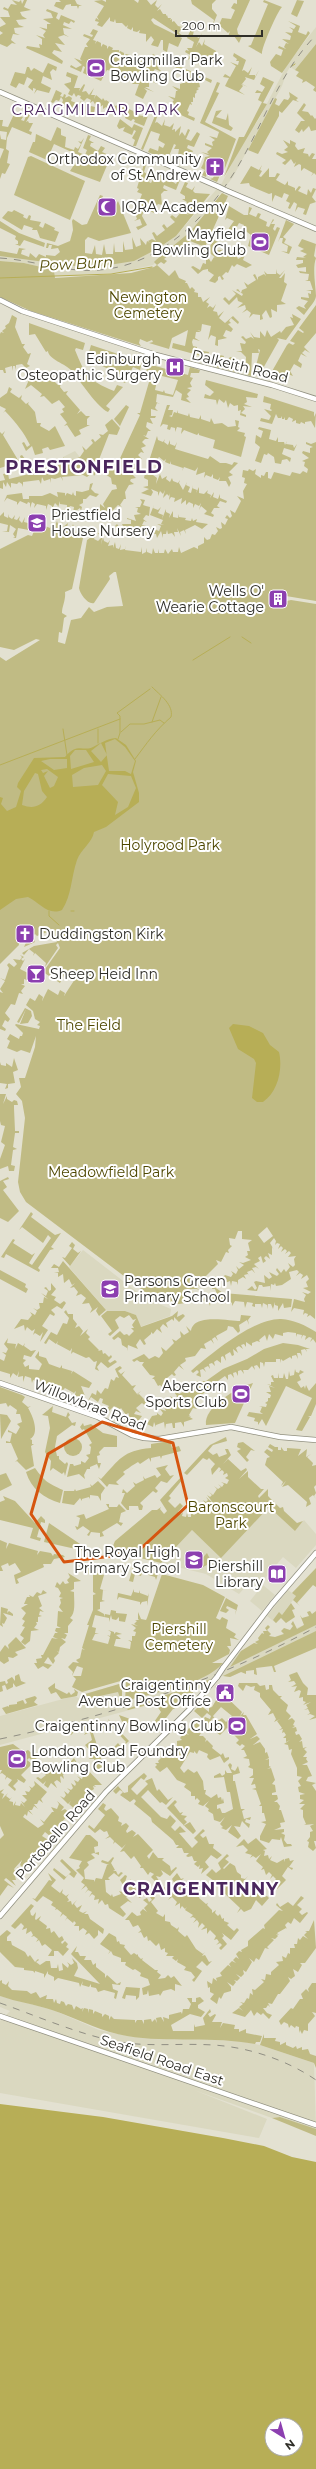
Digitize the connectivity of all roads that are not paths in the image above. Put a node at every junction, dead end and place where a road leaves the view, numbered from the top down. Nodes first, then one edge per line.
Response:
1 (1, 93) edge
2 (316, 229) edge
3 (0, 300) edge
4 (316, 399) edge
5 (0, 1383) edge
6 (316, 1440) edge
7 (316, 1553) edge
8 (0, 1916) edge
9 (0, 2016) edge
10 (316, 2126) edge

1 - 2 main road, bridge
3 - 4 main road, Dalkeith Road
5 - 6 main road, Willowbrae Road
7 - 8 main road, Portobello Road, bridge
9 - 10 main road, Seafield Road East

